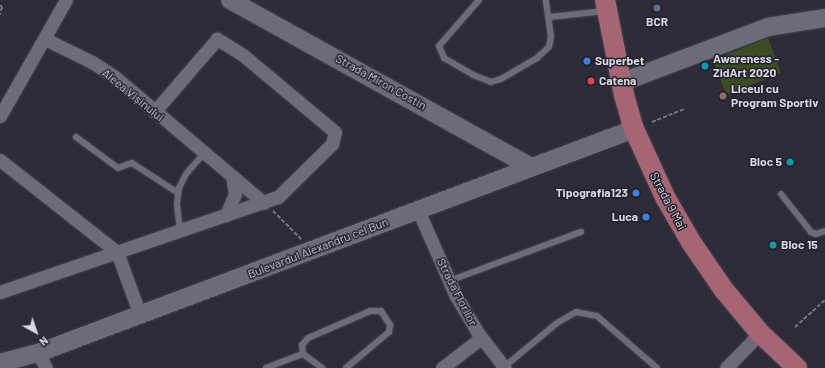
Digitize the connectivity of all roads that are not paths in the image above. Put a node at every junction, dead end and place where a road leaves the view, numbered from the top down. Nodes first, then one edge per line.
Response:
1 (66, 0) edge
2 (230, 0) edge
3 (479, 0) edge
4 (546, 0) edge
5 (606, 6) edge
6 (550, 17) junction
7 (825, 18) edge
8 (45, 39) junction
9 (620, 83) junction
10 (154, 112) junction
11 (0, 116) edge
12 (643, 125) junction
13 (76, 137) dead end
14 (204, 153) junction
15 (0, 160) edge
16 (531, 167) junction
17 (232, 176) junction
18 (178, 193) junction
19 (781, 194) dead end
20 (264, 202) junction
21 (418, 210) junction
22 (226, 215) junction
23 (180, 230) junction
24 (825, 231) edge
25 (581, 232) dead end
26 (117, 252) junction
27 (449, 281) junction
28 (0, 292) edge
29 (140, 315) junction
30 (760, 333) junction
31 (481, 338) junction
32 (303, 354) junction
33 (42, 361) edge
34 (0, 363) edge
35 (505, 367) edge
36 (266, 368) edge
37 (322, 368) edge
38 (346, 368) edge
39 (442, 368) edge
40 (657, 368) edge
41 (726, 368) edge
42 (797, 368) edge

1 - 8 street
2 - 16 main road, Strada Miron Costin
3 - 6 lane
4 - 6 lane
5 - 6 lane
5 - 9 main road, Strada 9 Mai
7 - 9 main road
8 - 10 street, Aleea Vișinului
8 - 11 street
9 - 12 main road, Strada 9 Mai
10 - 14 street, Aleea Vișinului
10 - 20 street
12 - 16 main road, Bulevardul Alexandru cel Bun
12 - 30 main road, Strada 9 Mai
13 - 18 lane
14 - 17 street, Aleea Vișinului
14 - 18 lane
15 - 26 street
16 - 21 main road, Bulevardul Alexandru cel Bun
17 - 20 street, Aleea Vișinului
17 - 22 street
18 - 23 lane
19 - 24 lane
20 - 22 street
21 - 27 street, Strada Florilor
21 - 29 main road, Bulevardul Alexandru cel Bun
22 - 23 street
23 - 26 street
25 - 27 lane
26 - 28 street
26 - 29 street
27 - 31 street, Strada Florilor
29 - 33 main road, Bulevardul Alexandru cel Bun
30 - 41 street
30 - 42 main road, Strada 9 Mai
31 - 35 street, Strada Florilor
31 - 39 street
32 - 36 lane
32 - 37 lane
32 - 38 lane
33 - 34 main road, Bulevardul Alexandru cel Bun
35 - 40 lane

